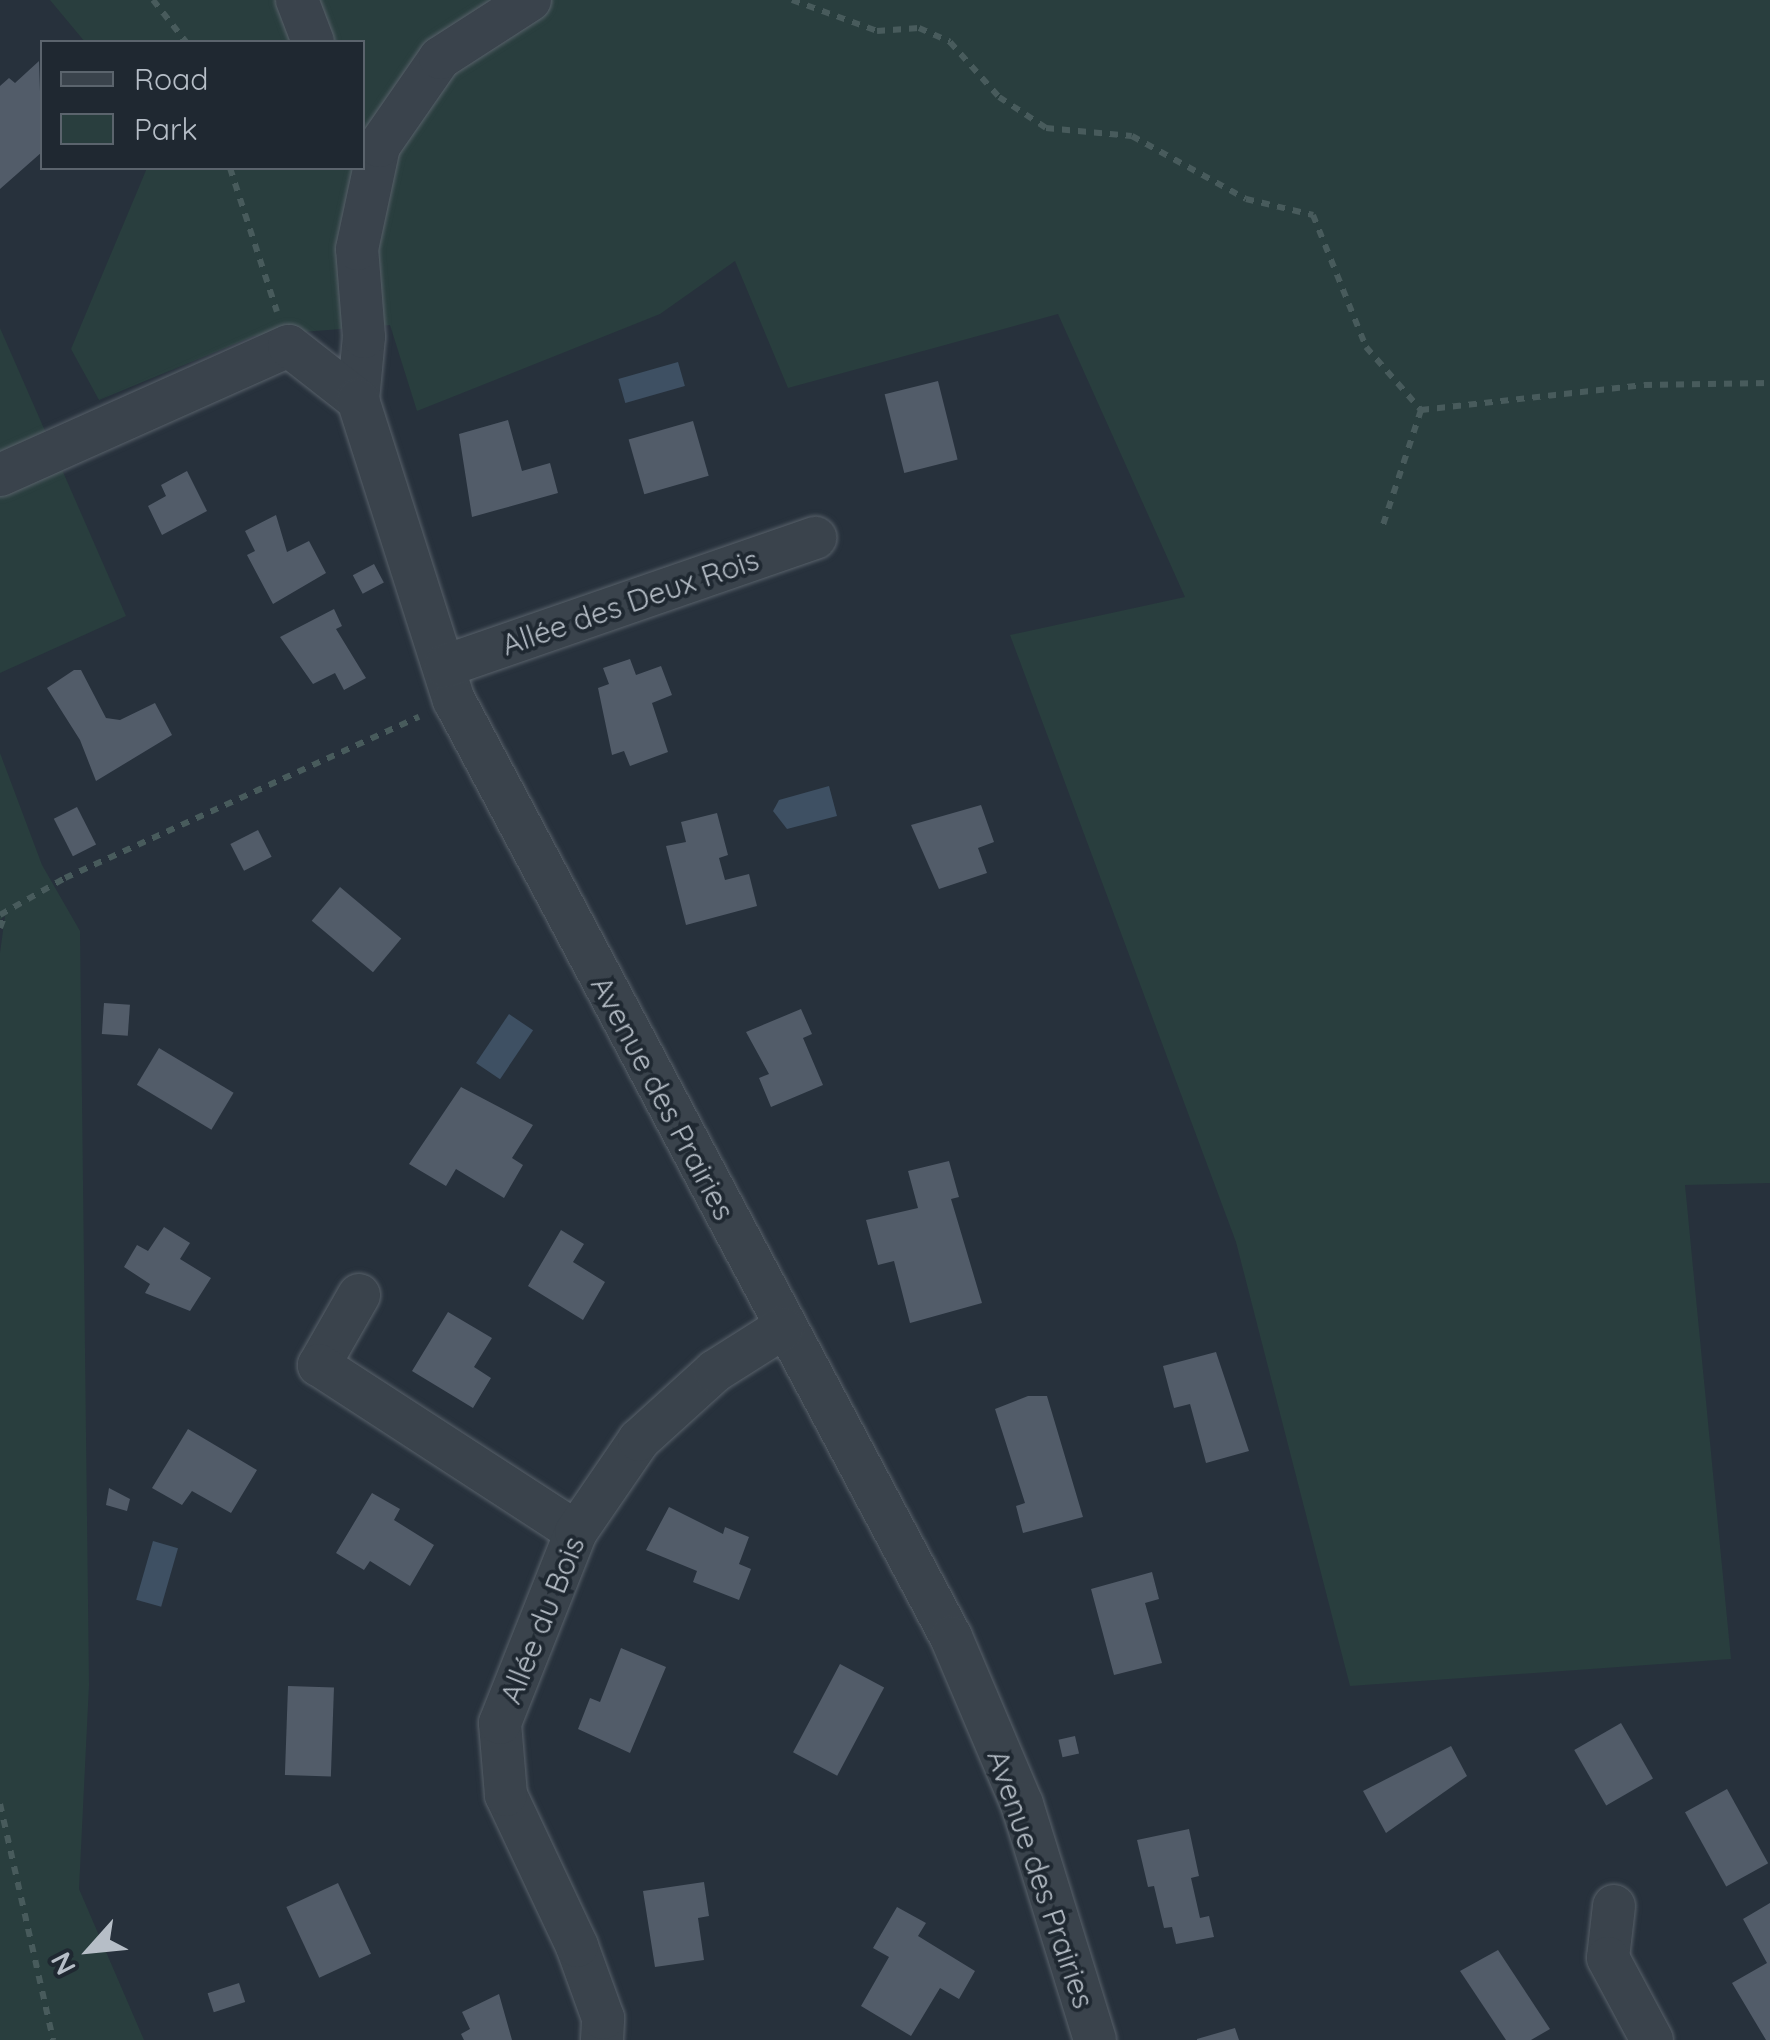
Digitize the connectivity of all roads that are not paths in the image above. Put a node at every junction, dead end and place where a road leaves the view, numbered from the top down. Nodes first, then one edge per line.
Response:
1 (297, 0) edge
2 (530, 0) edge
3 (312, 40) edge
4 (346, 170) edge
5 (357, 249) junction
6 (358, 400) junction
7 (0, 476) edge
8 (815, 538) dead end
9 (450, 683) junction
10 (359, 1295) dead end
11 (783, 1328) junction
12 (576, 1532) junction
13 (1614, 1906) dead end
14 (602, 2040) edge
15 (1095, 2040) edge
16 (1652, 2040) edge

1 - 3 street
2 - 5 street
4 - 5 street
5 - 6 street
6 - 7 street
6 - 9 street, Avenue des Prairies
8 - 9 street, Allée des Deux Rois
9 - 11 street, Avenue des Prairies
10 - 12 street
11 - 12 street, Allée du Bois
11 - 15 street, Avenue des Prairies
12 - 14 street, Allée du Bois
13 - 16 street

